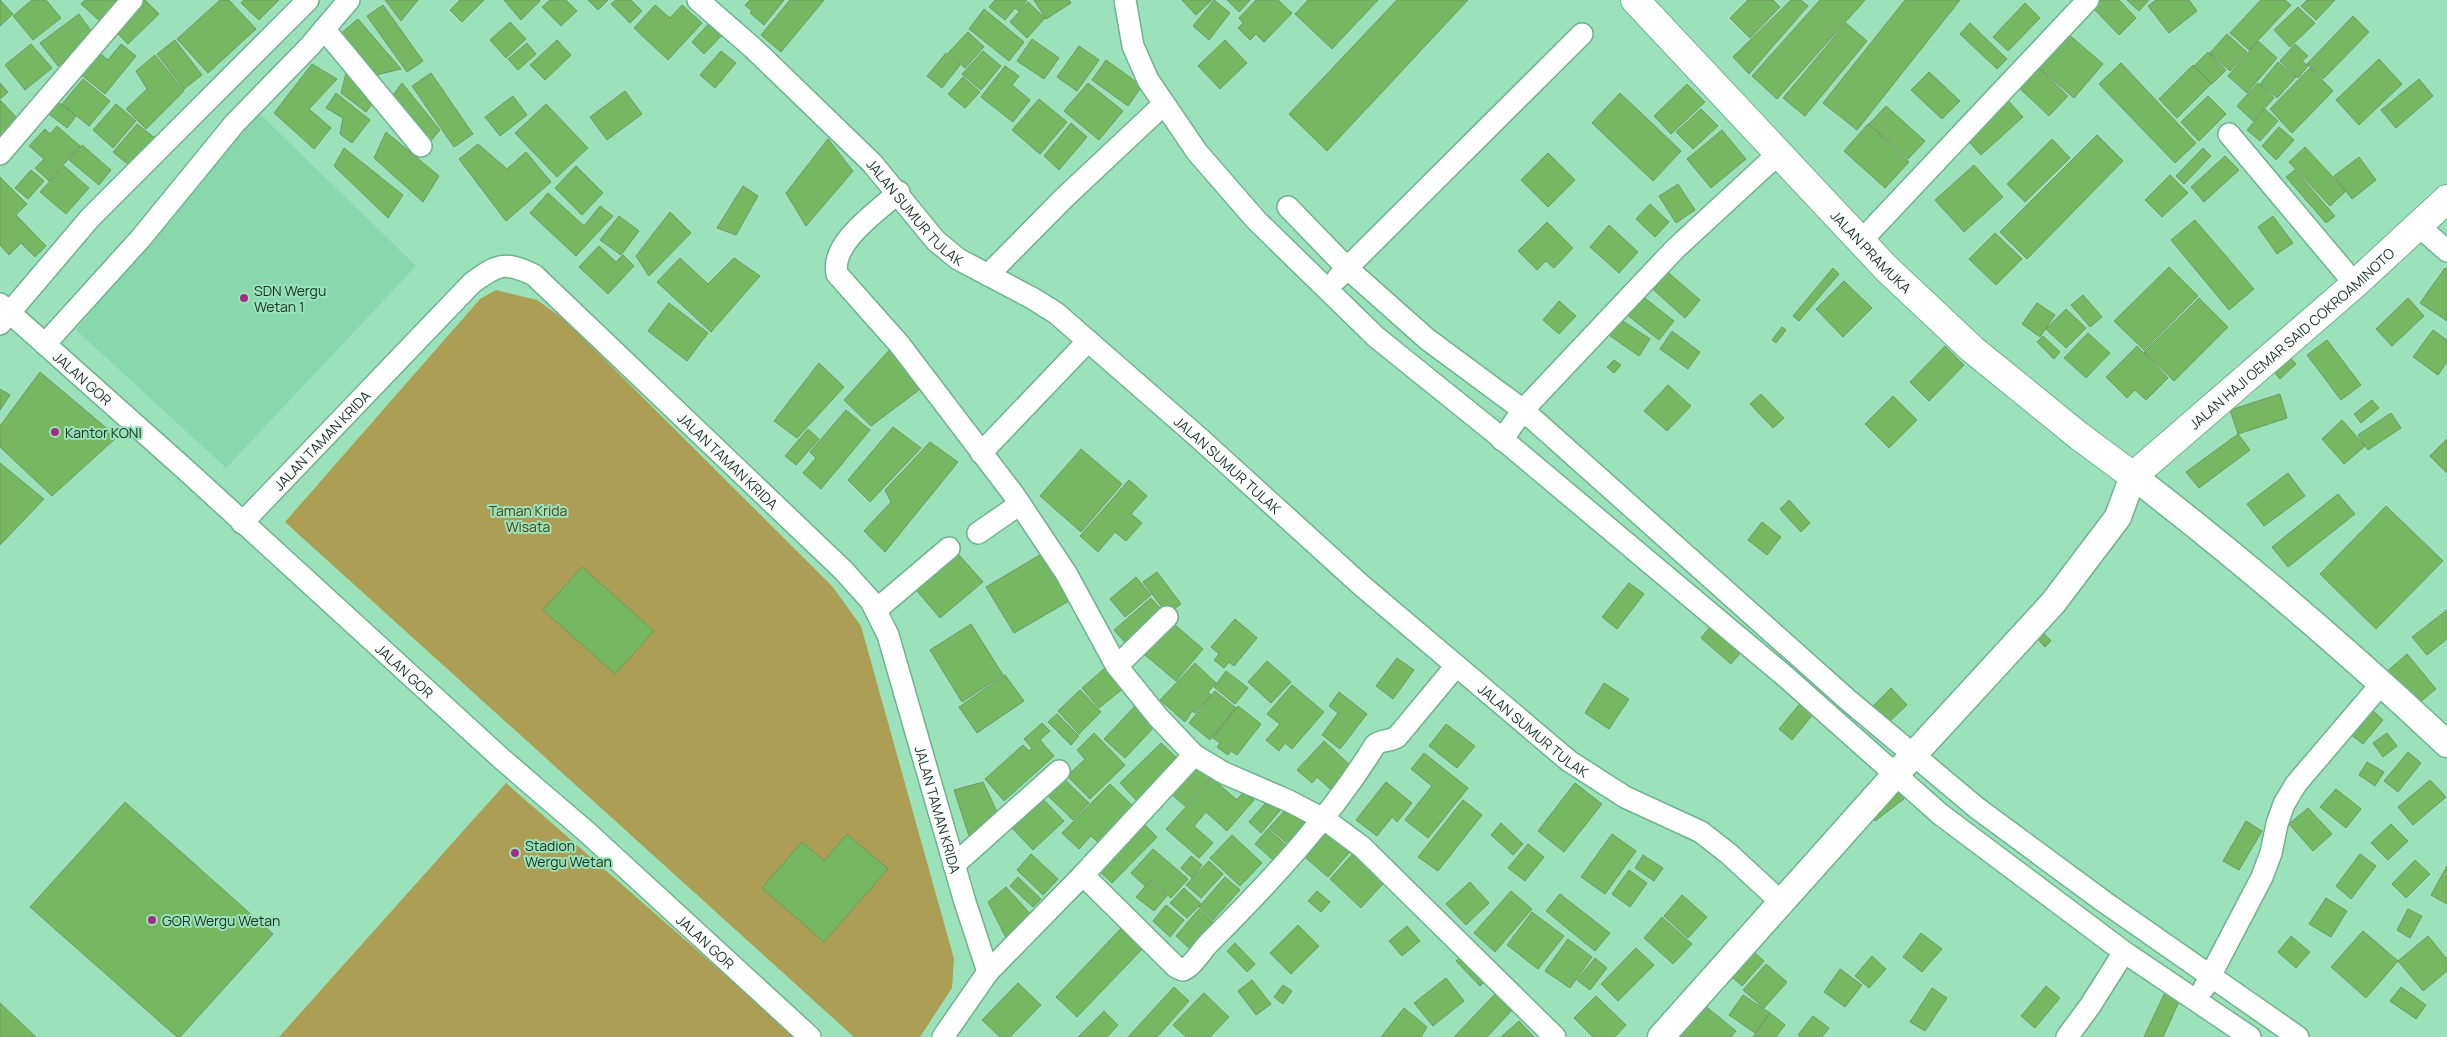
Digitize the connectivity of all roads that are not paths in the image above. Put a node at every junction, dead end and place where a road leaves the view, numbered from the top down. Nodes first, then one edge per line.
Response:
1 (132, 0) edge
2 (349, 0) edge
3 (698, 0) edge
4 (1125, 0) edge
5 (1635, 0) edge
6 (2088, 0) edge
7 (302, 2) edge
8 (324, 29) junction
9 (1582, 34) dead end
10 (1164, 104) junction
11 (2229, 134) dead end
12 (421, 146) dead end
13 (0, 154) edge
14 (1778, 154) junction
15 (899, 192) junction
16 (2447, 199) edge
17 (1288, 207) dead end
18 (2420, 227) junction
19 (1862, 240) junction
20 (2447, 250) edge
21 (988, 275) junction
22 (1337, 280) junction
23 (2356, 284) junction
24 (8, 316) edge
25 (1088, 341) junction
26 (45, 344) junction
27 (1521, 413) junction
28 (1504, 437) junction
29 (981, 453) junction
30 (2133, 476) junction
31 (1020, 504) junction
32 (242, 523) junction
33 (978, 533) dead end
34 (949, 548) dead end
35 (876, 610) junction
36 (1167, 617) dead end
37 (1117, 666) junction
38 (1456, 666) junction
39 (2382, 683) junction
40 (2447, 744) edge
41 (1194, 755) junction
42 (1904, 765) junction
43 (1059, 771) dead end
44 (1322, 818) junction
45 (954, 865) junction
46 (1084, 875) junction
47 (1782, 903) junction
48 (2124, 952) junction
49 (988, 972) junction
50 (2204, 988) junction
51 (810, 1037) edge
52 (943, 1037) edge
53 (1555, 1037) edge
54 (1662, 1037) edge
55 (2067, 1037) edge
56 (2250, 1037) edge
57 (2298, 1037) edge

1 - 13 street
2 - 8 street
3 - 15 street, JALAN SUMUR TULAK
4 - 10 street
5 - 14 main road, JALAN PRAMUKA
6 - 19 street
7 - 24 street
8 - 12 street
8 - 26 street
9 - 22 street
10 - 21 street
10 - 22 street
11 - 23 street
14 - 19 main road, JALAN PRAMUKA
14 - 27 street
15 - 21 street, JALAN SUMUR TULAK
15 - 29 street
16 - 18 main road, JALAN HAJI OEMAR SAID COKROAMINOTO
17 - 22 street
18 - 20 street
18 - 23 main road, JALAN HAJI OEMAR SAID COKROAMINOTO
19 - 30 main road, JALAN PRAMUKA
21 - 25 street, JALAN SUMUR TULAK
22 - 27 street
22 - 28 street
23 - 30 main road, JALAN HAJI OEMAR SAID COKROAMINOTO
24 - 26 street, JALAN GOR
25 - 29 street
25 - 38 street, JALAN SUMUR TULAK
26 - 32 street, JALAN GOR
27 - 28 street
27 - 42 street
28 - 42 street
29 - 31 street
30 - 39 street
30 - 42 street
31 - 33 street
31 - 37 street
32 - 35 street, JALAN TAMAN KRIDA
32 - 51 street, JALAN GOR
34 - 35 street
35 - 45 street, JALAN TAMAN KRIDA
36 - 37 street
37 - 41 street
38 - 44 street
38 - 47 street, JALAN SUMUR TULAK
39 - 40 street
39 - 50 street
41 - 44 street
41 - 46 street
42 - 47 street
42 - 48 street
42 - 50 street
43 - 45 street
44 - 46 street
44 - 53 street
45 - 49 street, JALAN TAMAN KRIDA
46 - 49 street
47 - 54 street
48 - 50 street
48 - 55 street
49 - 52 street
50 - 56 street
50 - 57 street

